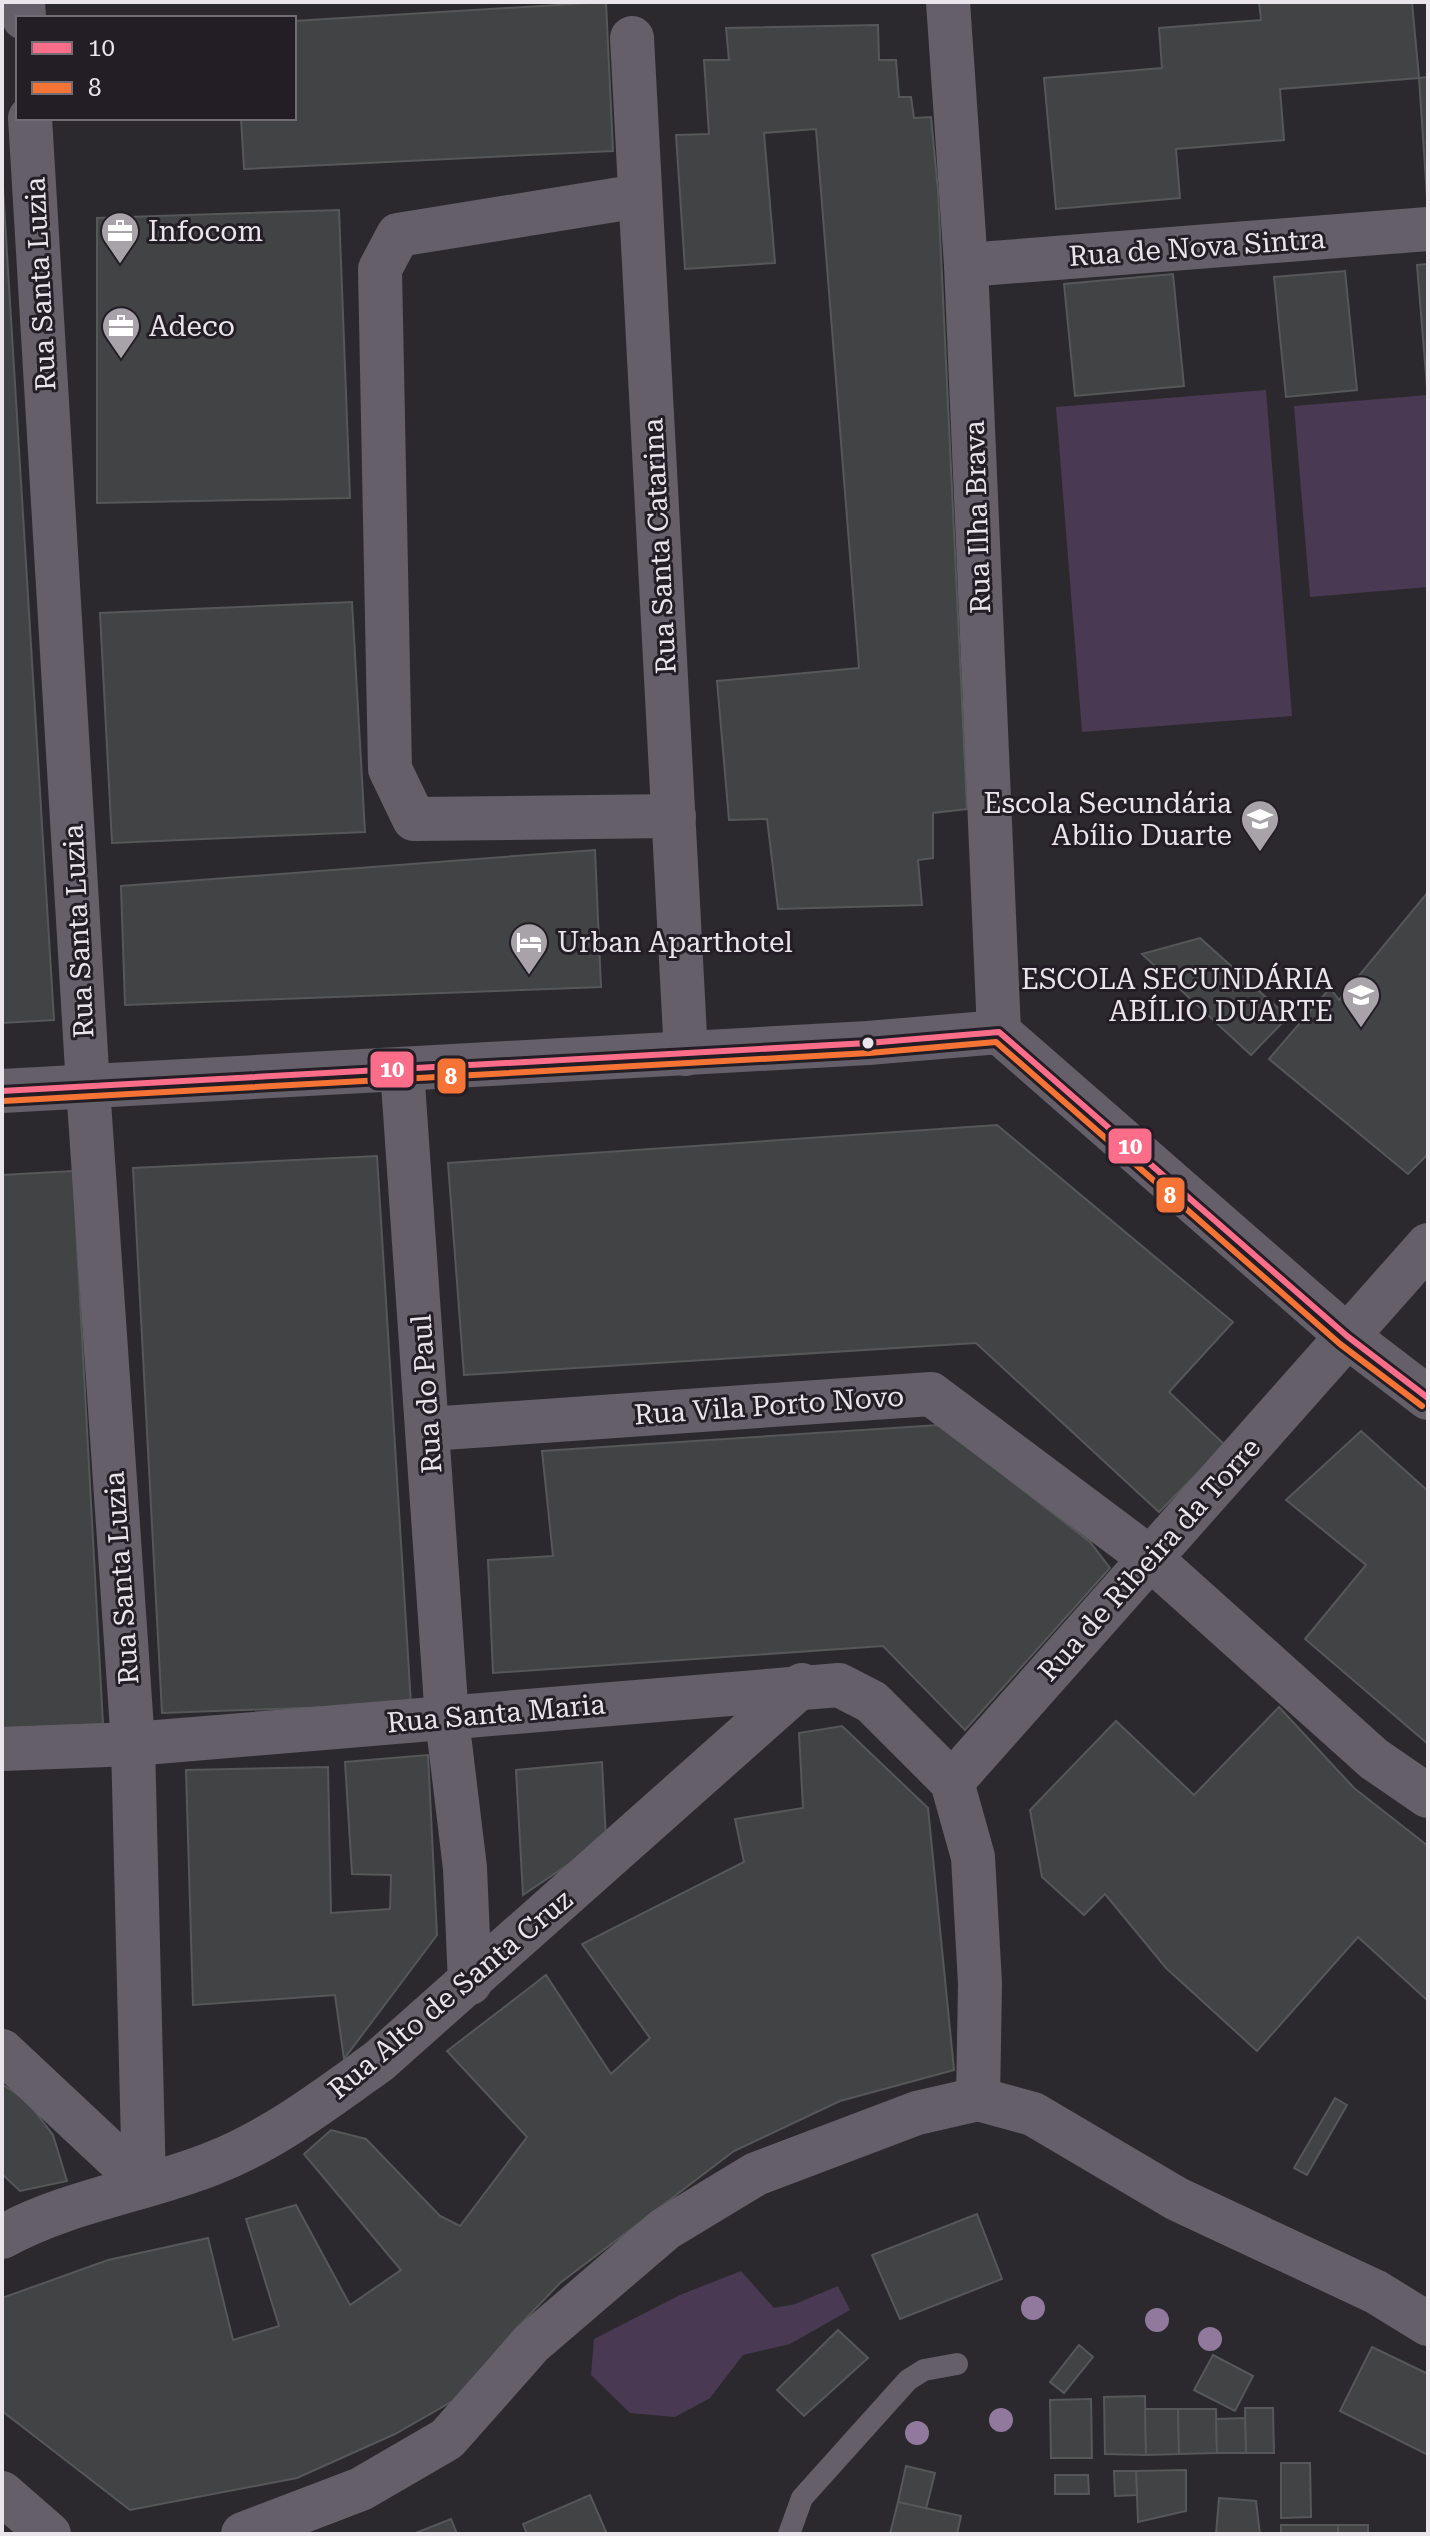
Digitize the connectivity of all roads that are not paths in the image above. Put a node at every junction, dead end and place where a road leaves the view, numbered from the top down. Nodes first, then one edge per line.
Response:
1 (948, 2) edge
2 (632, 38) dead end
3 (30, 120) edge
4 (639, 196) junction
5 (1428, 229) edge
6 (966, 265) junction
7 (674, 816) junction
8 (999, 1032) junction
9 (686, 1054) junction
10 (402, 1069) junction
11 (88, 1087) junction
12 (2, 1091) edge
13 (1428, 1245) edge
14 (1347, 1336) junction
15 (1428, 1398) edge
16 (429, 1429) junction
17 (1150, 1558) junction
18 (802, 1685) junction
19 (447, 1719) junction
20 (133, 1744) junction
21 (2, 1749) edge
22 (952, 1782) junction
23 (1428, 1796) edge
24 (470, 1983) junction
25 (2, 2051) edge
26 (978, 2099) junction
27 (144, 2184) junction
28 (2, 2237) edge
29 (1428, 2324) edge
30 (957, 2364) dead end
31 (2, 2493) edge
32 (49, 2534) edge
33 (243, 2534) edge
34 (789, 2534) edge

1 - 6 street, Rua Ilha Brava
2 - 4 street, Rua Santa Catarina
3 - 11 street, Rua Santa Luzia
4 - 7 street, Rua Santa Catarina
4 - 7 street
5 - 6 street, Rua de Nova Sintra
6 - 8 street, Rua Ilha Brava
7 - 9 street, Rua Santa Catarina
8 - 9 street
8 - 14 street
9 - 10 street
10 - 11 street
10 - 16 street, Rua do Paul
11 - 12 street
11 - 20 street, Rua Santa Luzia
13 - 14 street, Rua de Ribeira da Torre
14 - 15 street
14 - 17 street, Rua de Ribeira da Torre
16 - 17 street, Rua Vila Porto Novo
16 - 19 street, Rua do Paul
17 - 22 street, Rua de Ribeira da Torre
17 - 23 street, Rua Vila Porto Novo
18 - 19 street, Rua Santa Maria
18 - 22 street, Rua Santa Maria
18 - 24 street, Rua Alto de Santa Cruz
19 - 20 street, Rua Santa Maria
19 - 24 street, Rua do Paul
20 - 21 street, Rua Santa Maria
20 - 27 street, Rua Santa Luzia
22 - 26 street
24 - 27 street, Rua Alto de Santa Cruz
25 - 27 street
26 - 29 street
26 - 33 street
27 - 28 street, Rua Alto de Santa Cruz
30 - 34 lane
31 - 32 street

